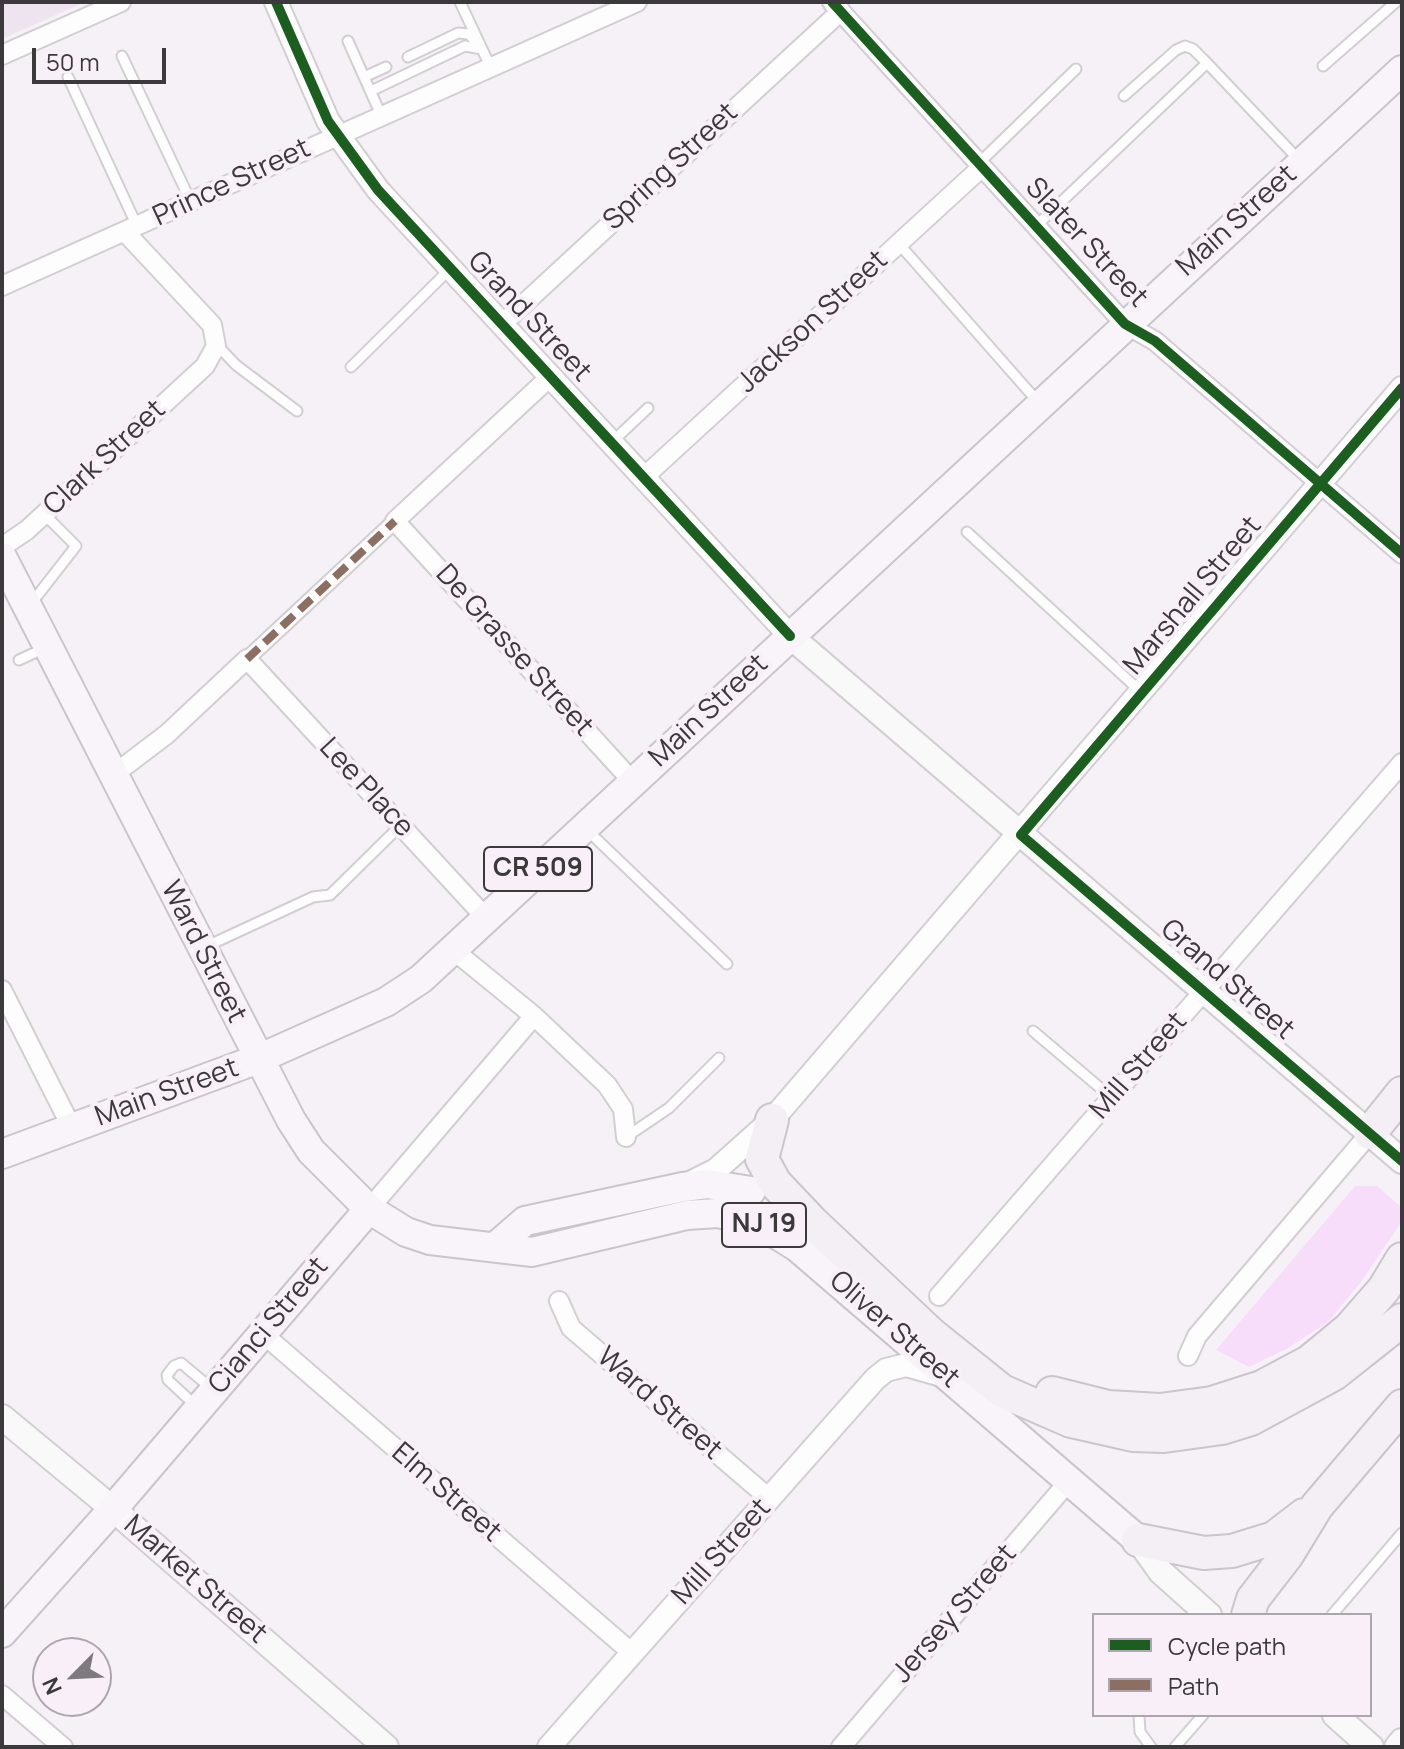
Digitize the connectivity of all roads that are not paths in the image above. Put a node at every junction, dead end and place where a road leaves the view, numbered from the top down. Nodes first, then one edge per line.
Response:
1 (121, 2) edge
2 (276, 2) edge
3 (460, 2) edge
4 (637, 2) edge
5 (1388, 4) edge
6 (836, 6) edge
7 (348, 41) dead end
8 (2, 55) edge
9 (122, 56) dead end
10 (408, 57) dead end
11 (486, 58) junction
12 (1207, 63) junction
13 (1323, 66) dead end
14 (386, 67) dead end
15 (1076, 69) dead end
16 (1402, 70) edge
17 (68, 77) dead end
18 (364, 77) junction
19 (371, 91) junction
20 (1124, 96) dead end
21 (381, 115) junction
22 (337, 134) junction
23 (1302, 162) junction
24 (980, 165) junction
25 (191, 202) junction
26 (1036, 226) junction
27 (131, 229) junction
28 (899, 244) junction
29 (451, 268) junction
30 (2, 286) edge
31 (502, 324) junction
32 (1125, 324) junction
33 (216, 344) junction
34 (351, 367) dead end
35 (551, 376) junction
36 (1402, 388) edge
37 (1039, 403) junction
38 (648, 408) dead end
39 (297, 411) dead end
40 (612, 442) junction
41 (644, 477) junction
42 (1320, 483) junction
43 (44, 514) junction
44 (395, 521) junction
45 (967, 532) dead end
46 (2, 547) edge
47 (1402, 554) edge
48 (2, 557) edge
49 (28, 608) junction
50 (790, 636) junction
51 (48, 647) junction
52 (247, 659) junction
53 (19, 660) dead end
54 (1142, 693) junction
55 (1402, 763) edge
56 (113, 775) junction
57 (633, 782) junction
58 (401, 825) junction
59 (584, 827) junction
60 (1021, 835) junction
61 (486, 918) junction
62 (201, 948) junction
63 (452, 949) junction
64 (727, 964) dead end
65 (2, 990) edge
66 (1204, 992) junction
67 (534, 1016) junction
68 (1033, 1031) dead end
69 (719, 1058) dead end
70 (258, 1059) junction
71 (1402, 1093) edge
72 (1112, 1098) junction
73 (772, 1120) junction
74 (72, 1128) junction
75 (1370, 1133) junction
76 (626, 1137) joint
77 (2, 1154) edge
78 (1402, 1161) edge
79 (683, 1187) junction
80 (751, 1191) joint
81 (369, 1209) junction
82 (812, 1222) junction
83 (495, 1247) junction
84 (1400, 1263) edge
85 (939, 1296) dead end
86 (559, 1301) dead end
87 (1402, 1320) edge
88 (262, 1333) junction
89 (931, 1334) junction
90 (1188, 1356) dead end
91 (947, 1377) junction
92 (1402, 1406) edge
93 (2, 1417) edge
94 (1069, 1481) junction
95 (770, 1499) junction
96 (1317, 1506) junction
97 (113, 1509) junction
98 (1402, 1533) edge
99 (1138, 1540) junction
100 (1207, 1613) edge
101 (1249, 1613) edge
102 (1334, 1613) edge
103 (2, 1633) edge
104 (631, 1652) junction
105 (2, 1695) edge
106 (1138, 1717) edge
107 (1201, 1717) edge
108 (1337, 1717) edge
109 (1402, 1741) edge
110 (1145, 1745) edge
111 (63, 1747) edge
112 (386, 1747) edge
113 (549, 1747) edge
114 (841, 1747) edge
115 (1175, 1747) edge
116 (1371, 1747) edge
117 (1397, 1747) edge

1 - 8 street
2 - 22 street, Grand Street
3 - 11 lane
4 - 11 street, Prince Street
5 - 13 lane
6 - 24 street, Slater Street
6 - 31 street, Spring Street
7 - 18 lane
9 - 25 lane
10 - 11 lane
11 - 19 lane
11 - 21 street, Prince Street
12 - 20 lane
12 - 23 lane
12 - 26 lane
14 - 18 lane
15 - 24 lane
16 - 23 main road, Main Street / CR 509
17 - 27 lane
18 - 19 lane
19 - 21 lane
21 - 22 street, Prince Street
22 - 25 street, Prince Street
22 - 29 street, Grand Street
23 - 32 main road, Main Street / CR 509
24 - 26 street, Slater Street
24 - 28 street, Jackson Street
25 - 27 street, Prince Street
26 - 32 street, Slater Street
27 - 30 street, Prince Street
27 - 33 street
28 - 37 lane
28 - 41 street, Jackson Street
29 - 31 street, Grand Street
29 - 34 lane
31 - 35 street, Grand Street
32 - 37 main road, Main Street / CR 509
32 - 42 street, Slater Street
33 - 39 lane
33 - 43 street, Clark Street
35 - 40 street, Grand Street
35 - 44 street
36 - 42 street, Marshall Street
37 - 50 main road, Main Street / CR 509
38 - 40 lane
40 - 41 street, Grand Street
41 - 50 street, Grand Street
42 - 47 street, Slater Street
42 - 54 street, Marshall Street
43 - 46 street, Clark Street
43 - 49 lane
44 - 52 street
44 - 57 street, De Grasse Street
45 - 54 lane
48 - 49 main road, Ward Street
49 - 51 main road, Ward Street
50 - 57 main road, Main Street / CR 509
50 - 60 main road, Grand Street
51 - 53 lane
51 - 56 main road, Ward Street
52 - 56 street
52 - 58 street, Lee Place
54 - 60 street, Marshall Street
55 - 66 street, Mill Street
56 - 62 main road, Ward Street
57 - 59 main road, Main Street / CR 509
58 - 61 street, Lee Place
58 - 62 lane
59 - 61 main road, Main Street / CR 509
59 - 64 lane
60 - 66 main road, Grand Street
60 - 73 street, Marshall Street
61 - 63 main road, Main Street / CR 509
62 - 70 main road, Ward Street
63 - 67 street
63 - 70 main road, Main Street / CR 509
65 - 74 street
66 - 72 street, Mill Street
66 - 75 main road, Grand Street
67 - 76 street
67 - 81 street, Cianci Street
68 - 72 lane
69 - 76 lane
70 - 74 main road, Main Street / CR 509
70 - 81 main road, Ward Street / NJ 19
71 - 75 highway
72 - 85 street, Mill Street
73 - 79 street, Marshall Street
73 - 82 highway
74 - 77 main road, Main Street / CR 509
75 - 78 main road, Grand Street
75 - 90 street
79 - 80 main road, NJ 19
79 - 83 main road, NJ 19
80 - 82 highway, NJ 19
81 - 83 main road, Ward Street / NJ 19
81 - 88 main road, Cianci Street
82 - 89 highway, NJ 19
83 - 91 main road, Oliver Street / NJ 19
84 - 89 highway
86 - 95 street, Ward Street
87 - 89 highway, NJ 19
88 - 97 main road, Cianci Street
88 - 104 street, Elm Street
91 - 94 main road, Oliver Street / NJ 19
91 - 95 street, Mill Street
92 - 96 highway, NJ 19
93 - 97 main road, Market Street
94 - 99 main road, Oliver Street / NJ 19
94 - 114 street, Jersey Street
95 - 104 street, Mill Street
96 - 99 highway, NJ 19
96 - 101 highway
97 - 103 main road, Cianci Street
97 - 112 main road, Market Street
98 - 102 lane
99 - 100 main road, Oliver Street
104 - 113 street, Mill Street
105 - 111 street
106 - 110 lane
107 - 115 lane
108 - 116 main road
109 - 117 main road

